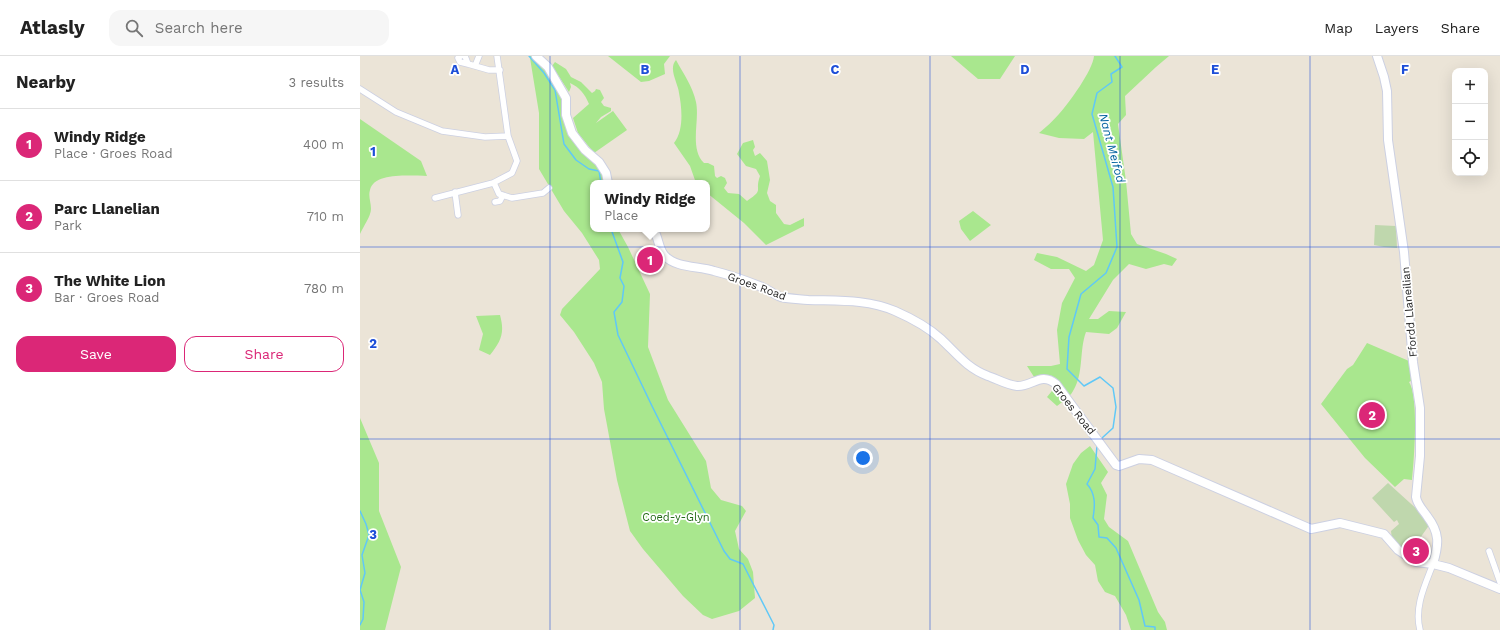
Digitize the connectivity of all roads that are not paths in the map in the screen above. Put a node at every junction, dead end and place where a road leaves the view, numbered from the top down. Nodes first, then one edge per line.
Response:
1 (461, 56) edge
2 (465, 56) edge
3 (479, 56) edge
4 (497, 56) edge
5 (536, 56) edge
6 (1377, 56) edge
7 (468, 64) junction
8 (475, 66) junction
9 (500, 70) junction
10 (360, 89) edge
11 (508, 136) junction
12 (607, 180) edge
13 (494, 183) junction
14 (549, 188) dead end
15 (455, 192) junction
16 (503, 195) junction
17 (435, 198) dead end
18 (495, 202) dead end
19 (458, 215) dead end
20 (655, 232) edge
21 (1489, 551) dead end
22 (1433, 564) junction
23 (1500, 582) edge
24 (1500, 589) edge
25 (1420, 630) edge

1 - 7 street
2 - 7 street
3 - 8 street
4 - 9 street
5 - 12 street
6 - 22 street, Ffordd Llaneilian
7 - 8 street
8 - 9 street
9 - 11 street
10 - 11 street
11 - 13 street
13 - 15 street
13 - 16 street
14 - 16 street
15 - 17 street
15 - 19 street
16 - 18 street
20 - 22 street, Groes Road
21 - 23 street
22 - 24 street
22 - 25 street

